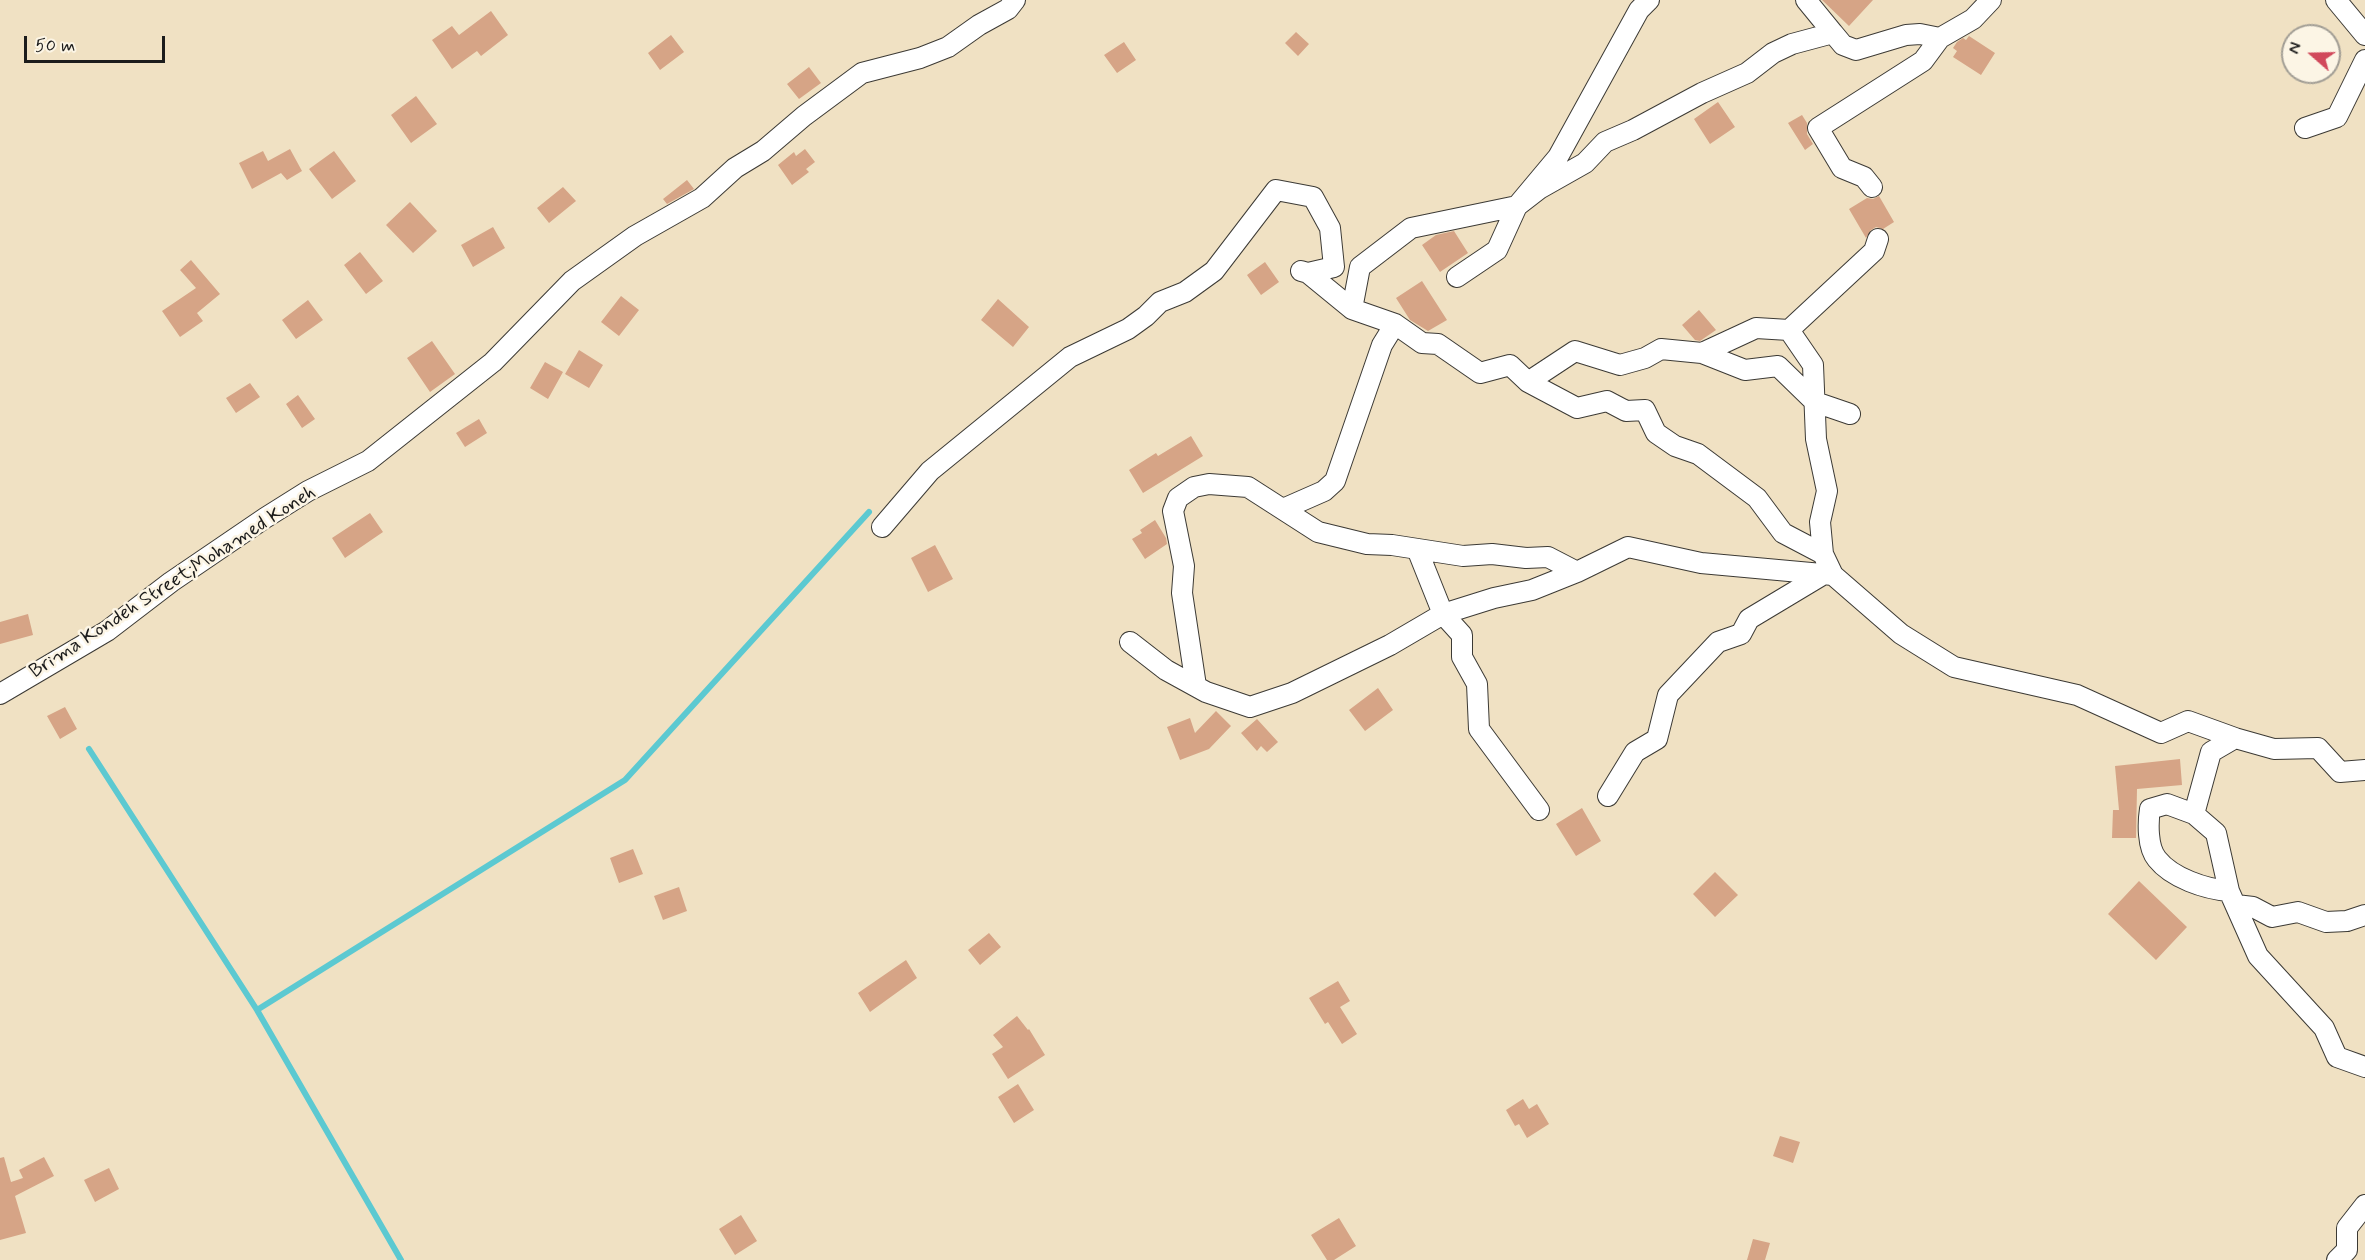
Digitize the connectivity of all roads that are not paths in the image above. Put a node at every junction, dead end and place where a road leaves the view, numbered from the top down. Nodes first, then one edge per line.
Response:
1 (1015, 0) edge
2 (1806, 0) edge
3 (1992, 0) edge
4 (2336, 0) edge
5 (1640, 3) edge
6 (1833, 33) junction
7 (2365, 35) edge
8 (1940, 38) junction
9 (2365, 60) edge
10 (2305, 128) dead end
11 (1872, 187) dead end
12 (1517, 206) junction
13 (1878, 239) dead end
14 (1334, 267) junction
15 (1360, 267) junction
16 (1457, 277) dead end
17 (1352, 309) junction
18 (1395, 324) junction
19 (1790, 330) junction
20 (1702, 353) junction
21 (1527, 382) junction
22 (1815, 402) junction
23 (1850, 414) dead end
24 (1283, 509) junction
25 (882, 528) dead end
26 (1417, 549) junction
27 (1826, 568) junction
28 (1577, 572) junction
29 (1443, 614) junction
30 (0, 694) edge
31 (2235, 738) junction
32 (2365, 770) edge
33 (1608, 796) dead end
34 (1539, 810) dead end
35 (2194, 814) junction
36 (2232, 898) junction
37 (2365, 915) edge
38 (2365, 1067) edge
39 (2365, 1205) edge
40 (2337, 1260) edge

1 - 30 street, Brima Kondeh Street;Mohamed Koneh
2 - 6 street
3 - 8 street
4 - 7 street
5 - 12 street
6 - 8 street
6 - 12 street
8 - 11 street
9 - 10 street
12 - 15 street
12 - 16 street
13 - 19 street
14 - 15 street
14 - 17 street
14 - 25 street
15 - 17 street
17 - 18 street
18 - 21 street
18 - 24 street
19 - 20 street
19 - 22 street
20 - 21 street
20 - 22 street
21 - 27 street
22 - 23 street
22 - 27 street
24 - 26 street
24 - 29 street
26 - 28 street
26 - 29 street
27 - 28 street
27 - 31 street
27 - 33 street
28 - 29 street
29 - 34 street
31 - 32 street
31 - 35 street
35 - 36 street
35 - 36 street
36 - 37 street
36 - 38 street
39 - 40 street

